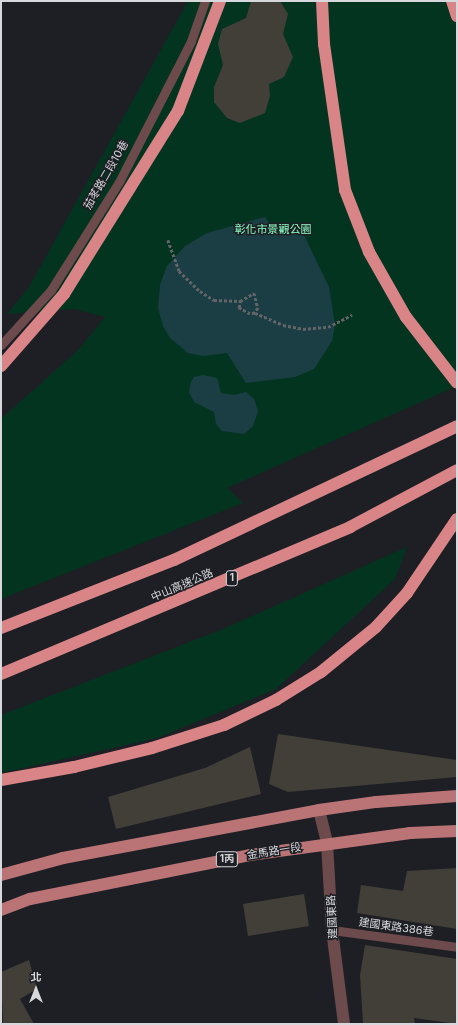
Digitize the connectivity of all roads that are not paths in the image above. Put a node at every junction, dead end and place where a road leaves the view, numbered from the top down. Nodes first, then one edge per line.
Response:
1 (205, 1) edge
2 (220, 1) edge
3 (322, 1) edge
4 (452, 1) edge
5 (457, 16) edge
6 (1, 345) edge
7 (1, 366) edge
8 (457, 383) edge
9 (457, 426) edge
10 (457, 470) edge
11 (457, 519) edge
12 (1, 628) edge
13 (1, 674) edge
14 (1, 780) edge
15 (457, 796) edge
16 (319, 810) junction
17 (457, 830) edge
18 (327, 843) junction
19 (1, 875) edge
20 (1, 910) edge
21 (332, 930) junction
22 (457, 947) edge
23 (344, 1024) edge

1 - 6 lane, 茄苳路二段10巷
2 - 7 highway
3 - 8 highway
4 - 5 highway
9 - 12 highway
10 - 13 highway, 中山高速公路 / 1
11 - 14 highway
15 - 16 main road
16 - 18 street, 建國東路
16 - 19 main road
17 - 18 main road, 金馬路一段 / 1丙
18 - 20 main road, 金馬路一段 / 1丙
18 - 21 street, 建國東路
21 - 22 lane, 建國東路386巷
21 - 23 street, 建國東路

